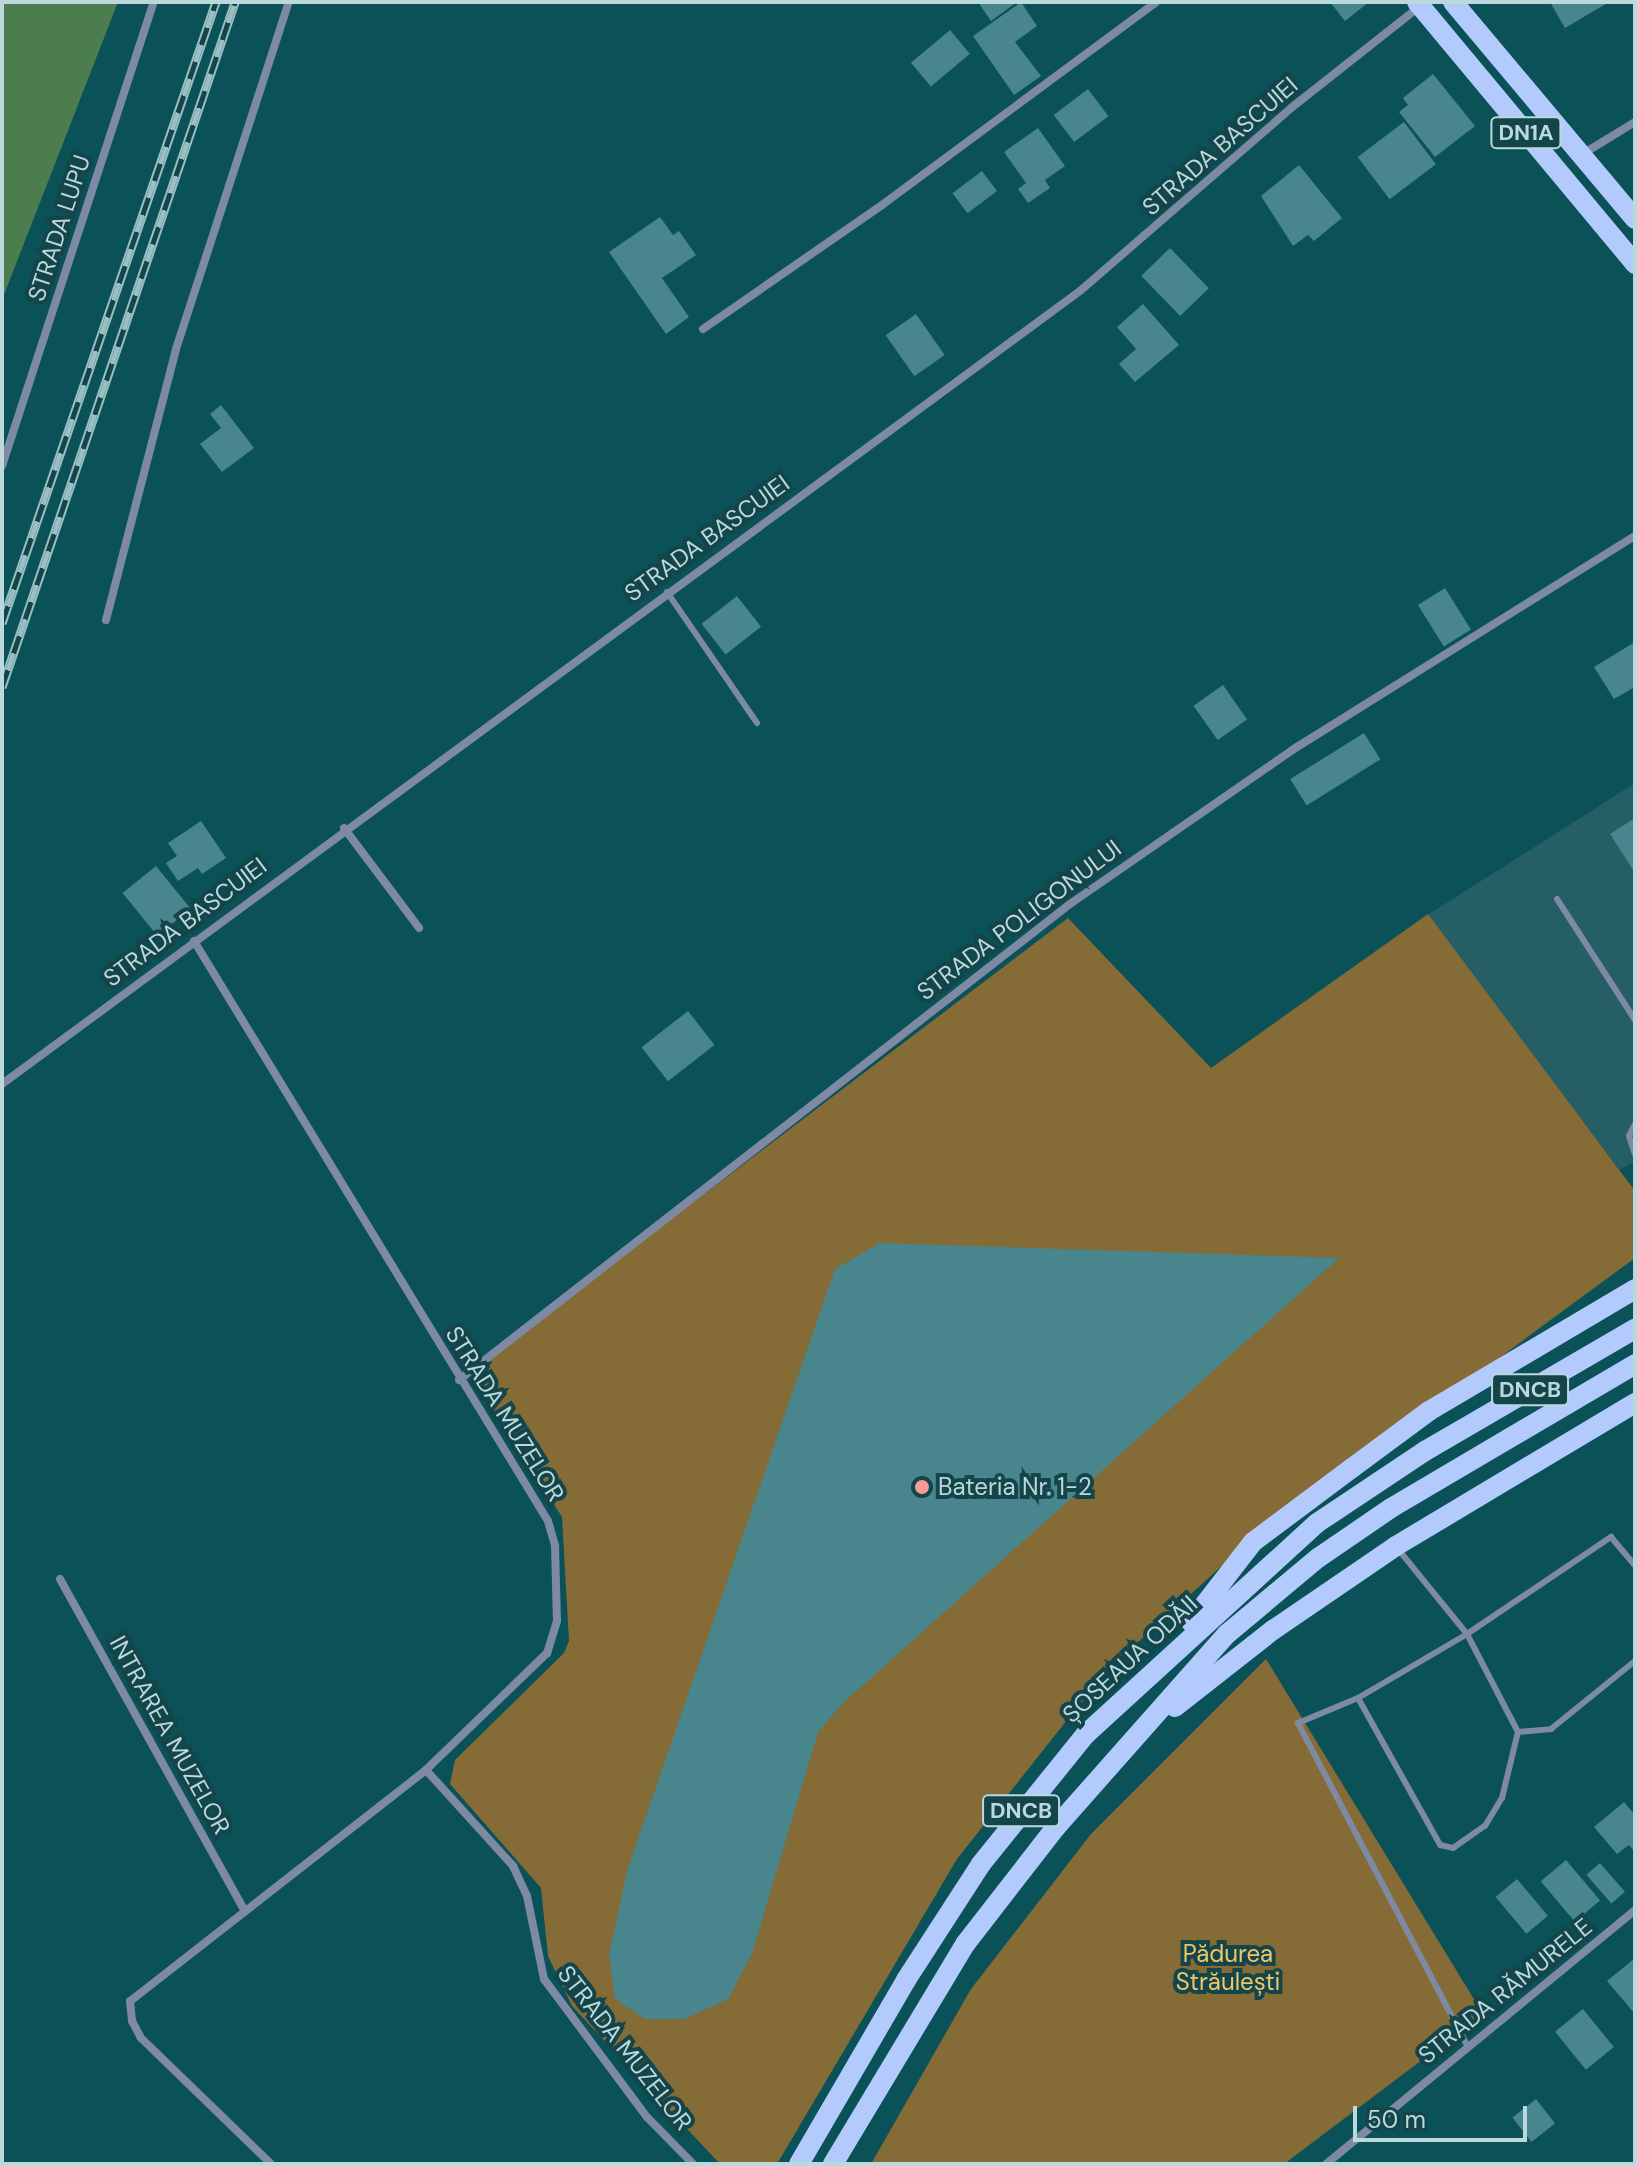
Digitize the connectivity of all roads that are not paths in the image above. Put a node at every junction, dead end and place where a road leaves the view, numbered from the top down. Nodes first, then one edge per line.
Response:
1 (154, 2) edge
2 (289, 2) edge
3 (1156, 2) edge
4 (1418, 4) edge
5 (1463, 5) edge
6 (1635, 122) edge
7 (1581, 155) junction
8 (1632, 209) edge
9 (1635, 264) edge
10 (703, 329) dead end
11 (2, 466) edge
12 (1635, 536) edge
13 (667, 592) junction
14 (106, 620) dead end
15 (757, 723) dead end
16 (344, 828) junction
17 (1557, 899) dead end
18 (419, 928) dead end
19 (194, 941) junction
20 (1635, 1020) edge
21 (2, 1084) edge
22 (1635, 1124) edge
23 (1635, 1154) edge
24 (1635, 1289) edge
25 (1635, 1329) edge
26 (1635, 1364) edge
27 (459, 1380) junction
28 (1635, 1403) edge
29 (1396, 1546) junction
30 (1635, 1566) edge
31 (60, 1579) dead end
32 (1467, 1634) junction
33 (1635, 1661) edge
34 (1160, 1662) junction
35 (1358, 1698) junction
36 (1518, 1732) junction
37 (1137, 1737) junction
38 (426, 1770) junction
39 (1635, 1910) edge
40 (245, 1911) junction
41 (1468, 2047) junction
42 (271, 2164) edge
43 (693, 2164) edge
44 (799, 2164) edge
45 (833, 2164) edge
46 (1326, 2164) edge

1 - 11 street, STRADA LUPU
2 - 14 street
3 - 10 street
4 - 9 main road, DN1A
4 - 13 street, STRADA BASCUIEI
5 - 7 main road, DN1A
6 - 7 street
7 - 8 main road, DN1A
12 - 27 street, STRADA POLIGONULUI
13 - 15 lane
13 - 16 street, STRADA BASCUIEI
16 - 18 street
16 - 19 street, STRADA BASCUIEI
17 - 20 lane
19 - 21 street, STRADA BASCUIEI
19 - 27 street, STRADA MUZELOR
22 - 23 lane
24 - 34 main road
25 - 34 main road, ȘOSEAUA ODĂII / DNCB
26 - 37 main road, ȘOSEAUA ODĂII / DNCB
27 - 38 street, STRADA MUZELOR
28 - 29 main road
29 - 32 lane
29 - 37 main road
30 - 32 lane
31 - 40 street, INTRAREA MUZELOR
32 - 35 lane
32 - 36 lane
33 - 36 lane
34 - 44 main road, ȘOSEAUA ODĂII / DNCB
35 - 36 lane
35 - 41 lane
37 - 45 main road, ȘOSEAUA ODĂII / DNCB
38 - 40 street
38 - 43 street, STRADA MUZELOR
39 - 41 street, STRADA RĂMURELE
40 - 42 street
41 - 46 street, STRADA RĂMURELE

